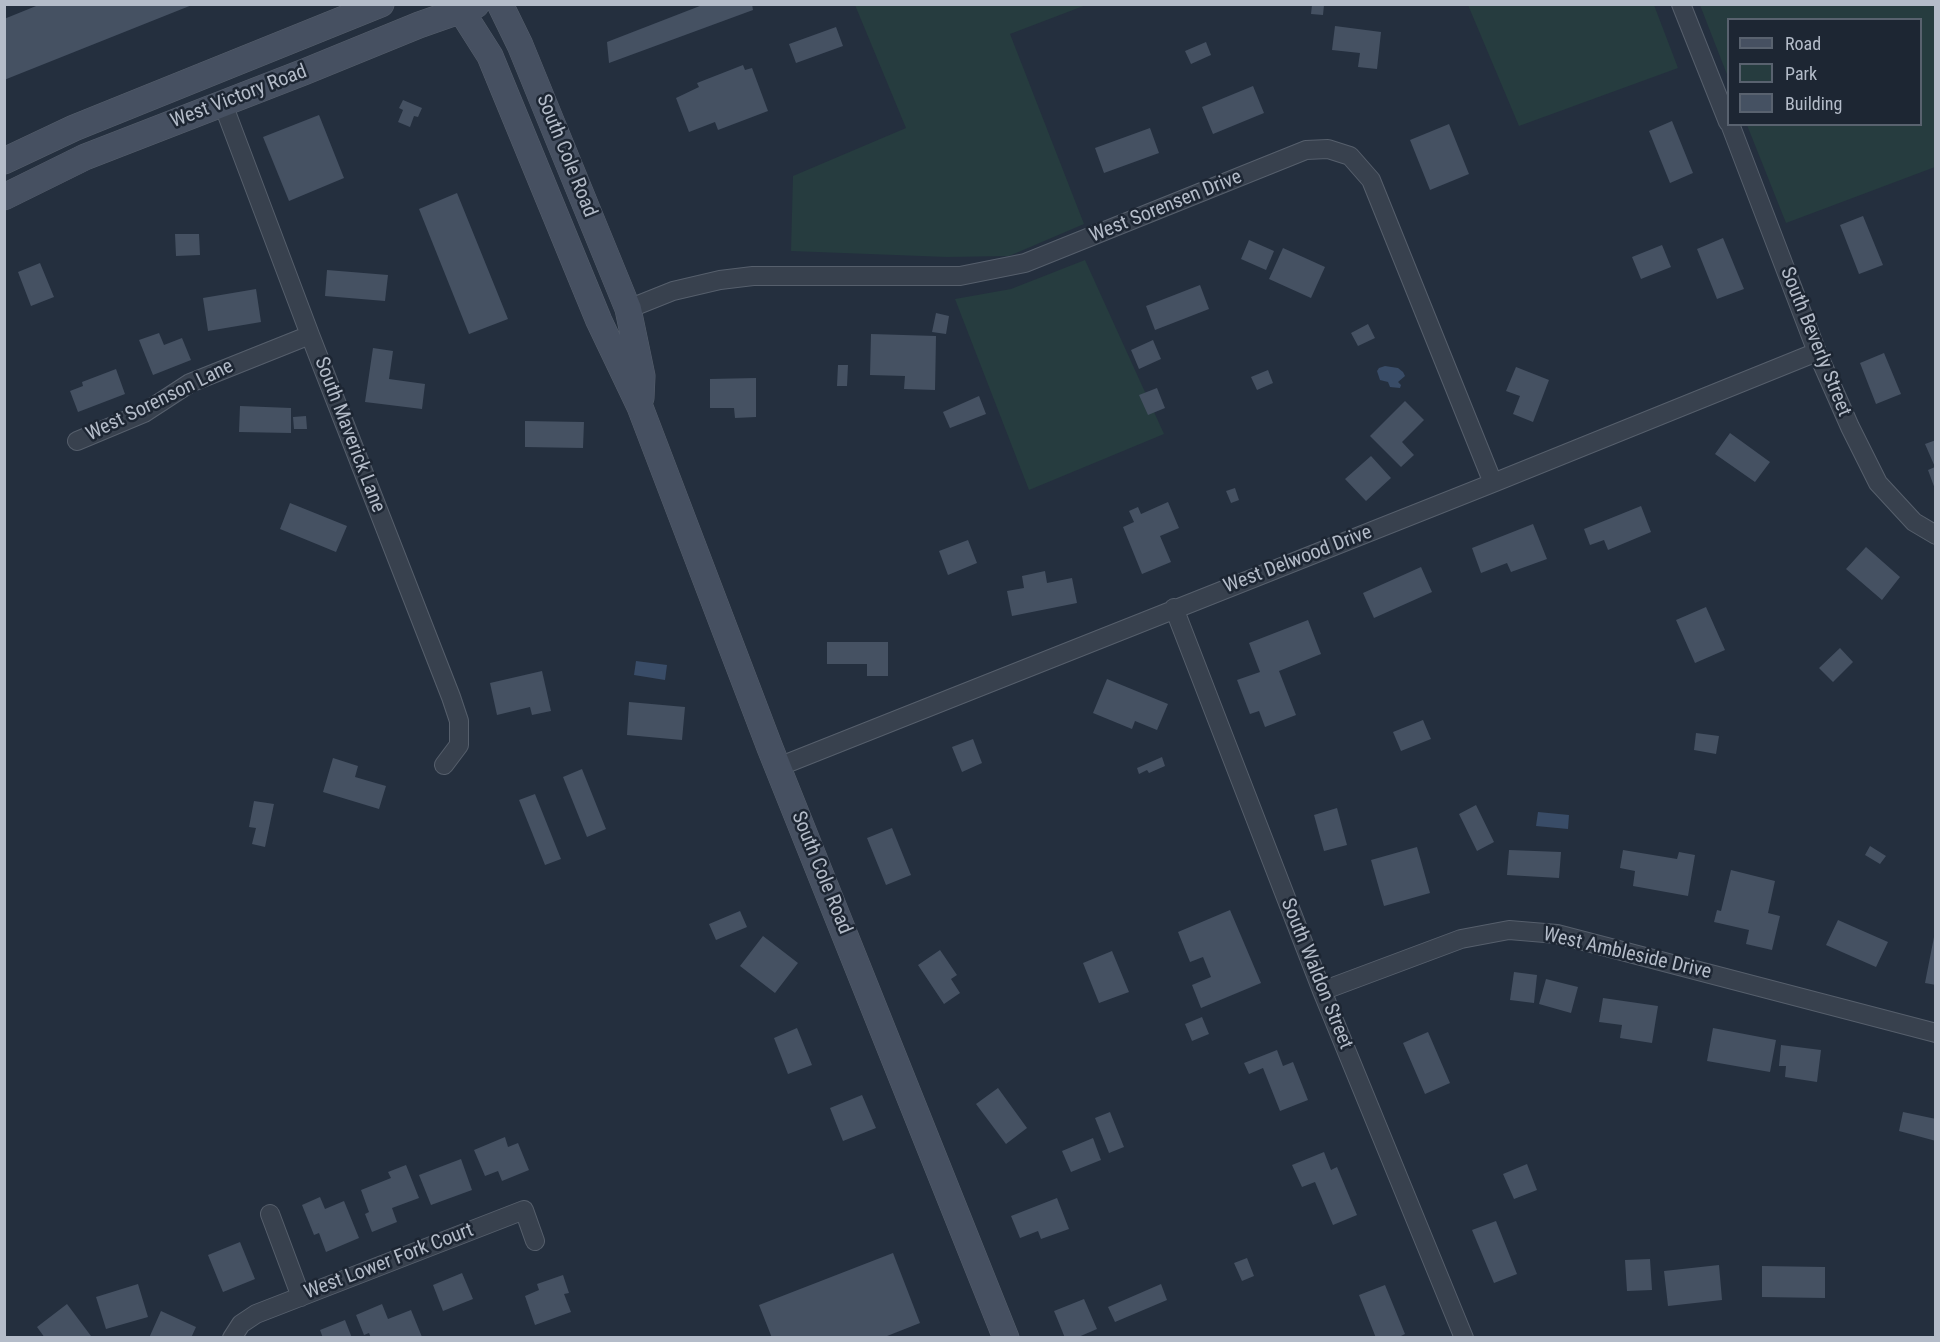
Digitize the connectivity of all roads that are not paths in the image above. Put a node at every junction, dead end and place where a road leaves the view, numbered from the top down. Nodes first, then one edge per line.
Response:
1 (381, 4) edge
2 (500, 4) edge
3 (1681, 4) edge
4 (465, 6) edge
5 (223, 104) junction
6 (1727, 118) edge
7 (1730, 126) edge
8 (4, 161) edge
9 (4, 197) edge
10 (578, 266) junction
11 (628, 309) junction
12 (310, 335) junction
13 (1817, 352) junction
14 (640, 407) junction
15 (77, 441) dead end
16 (1493, 483) junction
17 (1935, 535) edge
18 (1174, 608) junction
19 (444, 765) dead end
20 (778, 766) junction
21 (1322, 991) junction
22 (1935, 1033) edge
23 (270, 1214) dead end
24 (535, 1240) dead end
25 (302, 1297) junction
26 (232, 1338) edge
27 (1006, 1338) edge
28 (1464, 1338) edge

1 - 8 main road, West Victory Road
2 - 11 main road, South Cole Road
3 - 6 street, South Beverly Street
4 - 5 main road, West Victory Road
4 - 10 main road, South Cole Road
5 - 9 main road, West Victory Road
5 - 12 street, South Maverick Lane
7 - 13 street, South Beverly Street
10 - 11 main road, South Cole Road
10 - 14 main road, South Cole Road
11 - 14 main road, South Cole Road
11 - 16 street, West Sorensen Drive
12 - 15 street, West Sorenson Lane
12 - 19 street, South Maverick Lane
13 - 16 street, West Delwood Drive
13 - 17 street, South Beverly Street
14 - 20 main road, South Cole Road
16 - 18 street, West Delwood Drive
18 - 20 street, West Delwood Drive
18 - 21 street, South Waldon Street
20 - 27 main road, South Cole Road
21 - 22 street, West Ambleside Drive
21 - 28 street, South Waldon Street
23 - 25 street
24 - 25 street, West Lower Fork Court
25 - 26 street, West Lower Fork Court

